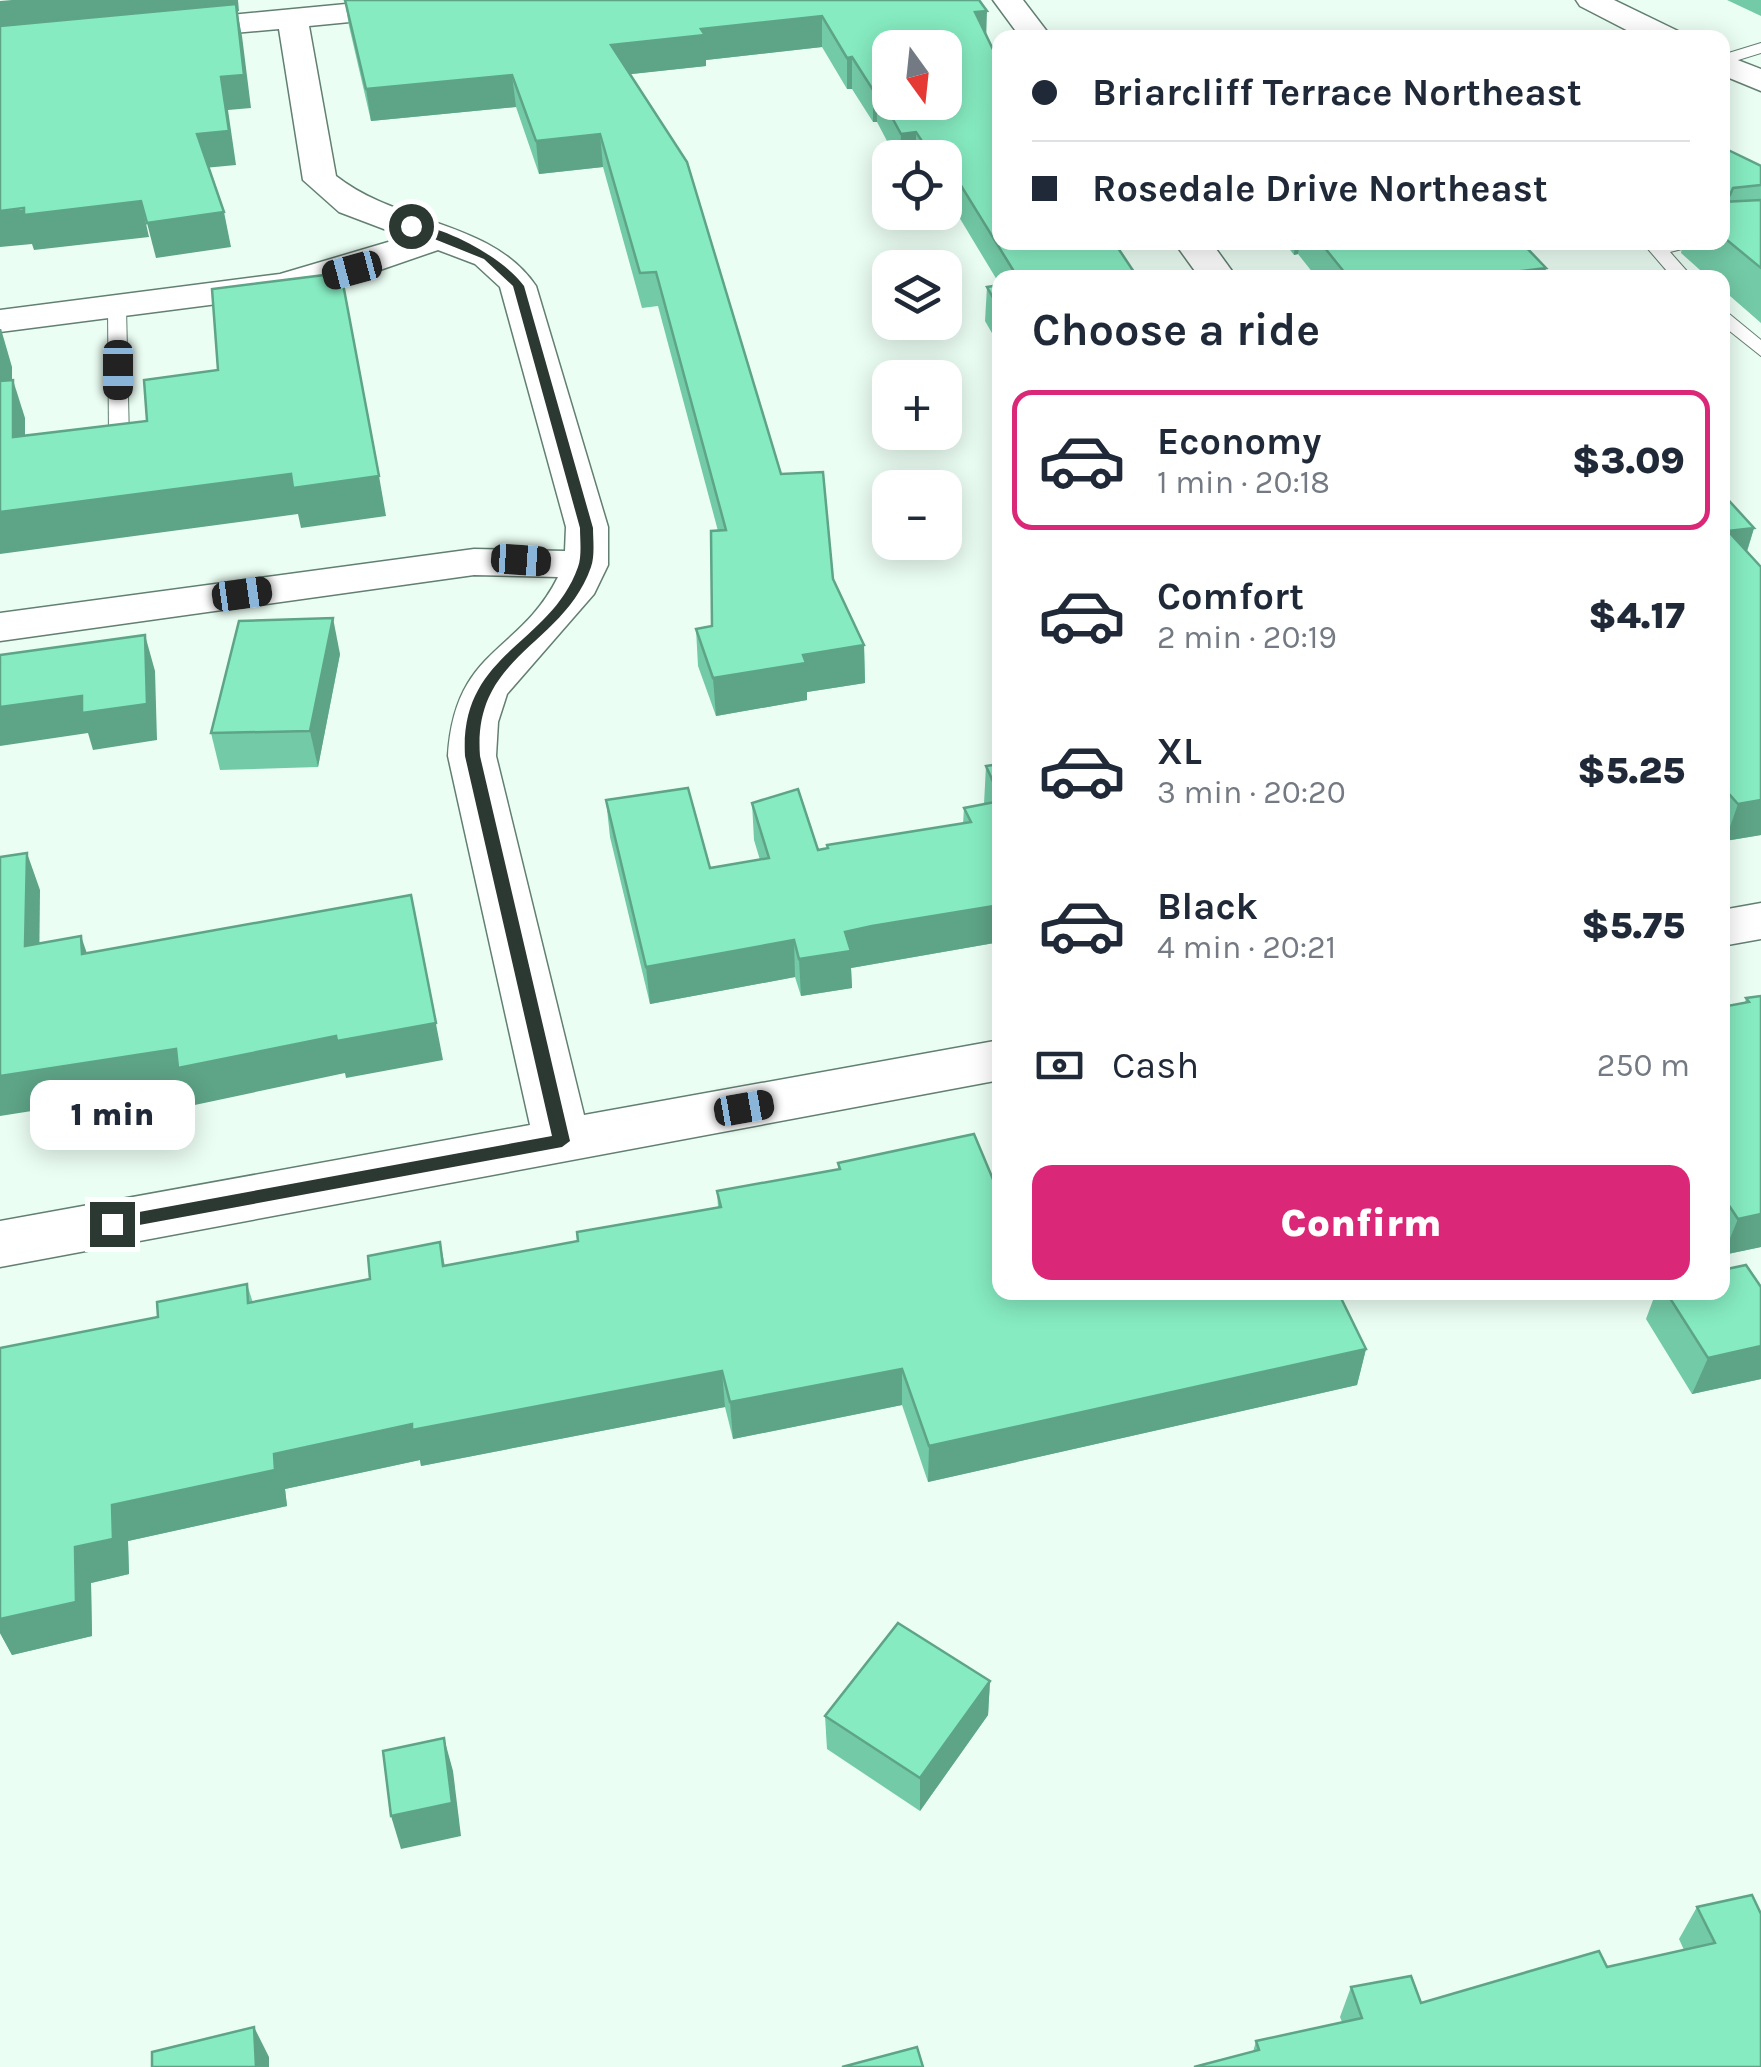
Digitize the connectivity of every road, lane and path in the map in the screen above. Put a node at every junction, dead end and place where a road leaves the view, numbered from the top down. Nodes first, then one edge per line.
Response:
1 (483, 0) edge
2 (1008, 0) edge
3 (1595, 0) edge
4 (292, 18) junction
5 (1030, 30) edge
6 (1652, 30) edge
7 (136, 34) edge
8 (1761, 48) edge
9 (1730, 59) edge
10 (1730, 66) edge
11 (1761, 80) edge
12 (441, 236) junction
13 (1658, 250) edge
14 (1677, 270) edge
15 (117, 306) junction
16 (0, 321) edge
17 (1730, 321) edge
18 (1761, 350) edge
19 (119, 440) edge
20 (586, 565) junction
21 (0, 627) edge
22 (1761, 921) edge
23 (1730, 927) edge
24 (992, 1061) edge
25 (562, 1141) junction
26 (0, 1244) edge

1 - 4 street
2 - 5 street
3 - 6 street
4 - 7 street
4 - 12 street
8 - 9 lane
10 - 11 street
12 - 15 street
12 - 20 street
13 - 14 lane
15 - 16 street
15 - 19 lane
17 - 18 lane
20 - 21 street
20 - 25 street
22 - 23 street
24 - 25 street
25 - 26 street

